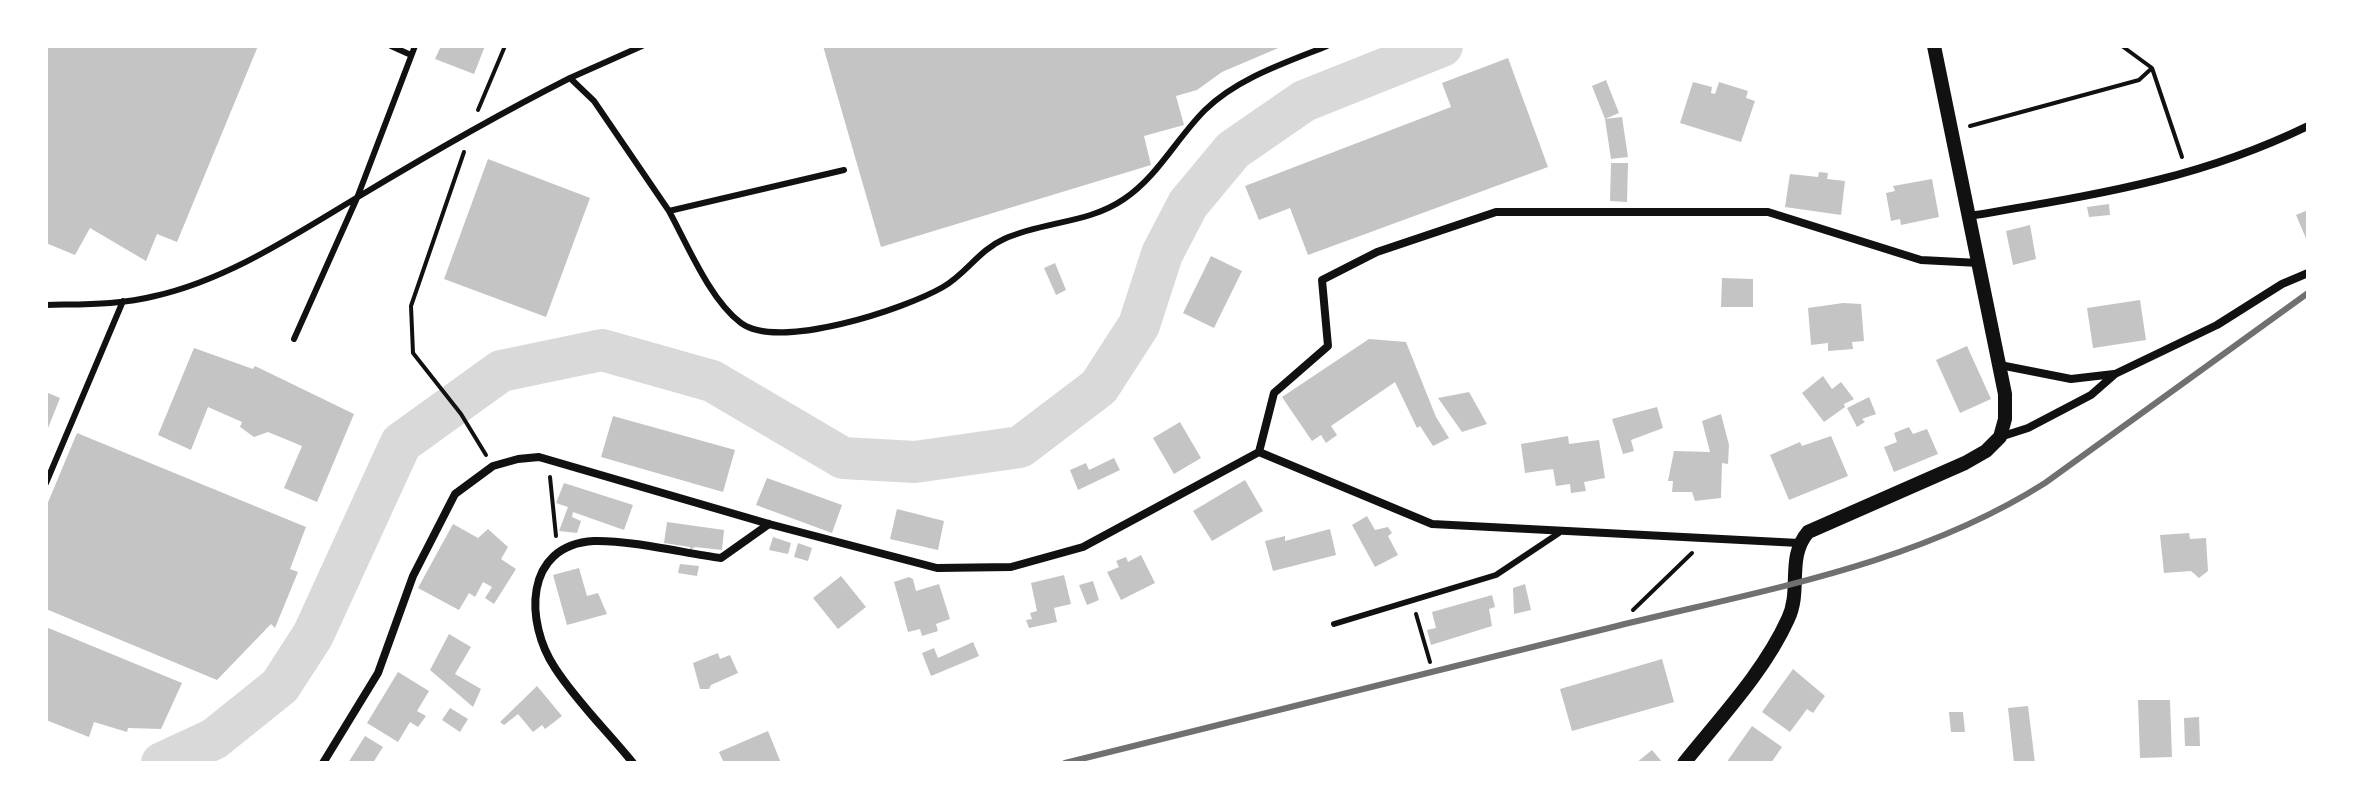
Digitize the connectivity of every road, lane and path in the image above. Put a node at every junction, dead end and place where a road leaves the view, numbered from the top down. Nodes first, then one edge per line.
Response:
1 (391, 46) edge
2 (415, 46) edge
3 (505, 46) edge
4 (642, 46) edge
5 (1327, 46) edge
6 (1934, 46) edge
7 (2122, 46) edge
8 (411, 55) junction
9 (2152, 68) junction
10 (570, 78) junction
11 (1969, 126) dead end
12 (2308, 126) edge
13 (473, 128) junction
14 (844, 170) dead end
15 (2186, 175) junction
16 (357, 198) junction
17 (669, 211) junction
18 (1970, 216) junction
19 (1980, 263) junction
20 (2308, 273) edge
21 (123, 301) junction
22 (46, 305) edge
23 (294, 339) dead end
24 (2000, 365) junction
25 (2115, 374) junction
26 (2000, 437) junction
27 (1259, 452) junction
28 (493, 466) junction
29 (550, 481) dead end
30 (46, 483) edge
31 (769, 524) junction
32 (1559, 533) junction
33 (1708, 538) junction
34 (556, 540) dead end
35 (1799, 543) junction
36 (1412, 600) junction
37 (1633, 610) dead end
38 (1334, 624) dead end
39 (1430, 662) dead end
40 (323, 763) edge
41 (633, 763) edge
42 (1684, 763) edge

1 - 8 lane
2 - 8 lane
3 - 13 path
4 - 10 lane
5 - 17 lane
6 - 18 street
7 - 9 path
8 - 16 lane
9 - 11 path
9 - 15 path
10 - 13 lane
10 - 17 lane
12 - 15 street
13 - 16 lane
13 - 28 path
14 - 17 lane
15 - 18 street
16 - 21 lane
16 - 23 lane
18 - 19 street
19 - 24 street
19 - 27 street
20 - 25 street
21 - 22 lane
21 - 30 lane
24 - 25 street
24 - 26 street
25 - 26 street
26 - 35 street
27 - 31 street
27 - 32 street
28 - 31 street
28 - 40 street
29 - 34 path
31 - 41 street
32 - 33 street
32 - 36 lane
33 - 35 street
33 - 37 path
35 - 42 street
36 - 38 lane
36 - 39 path

